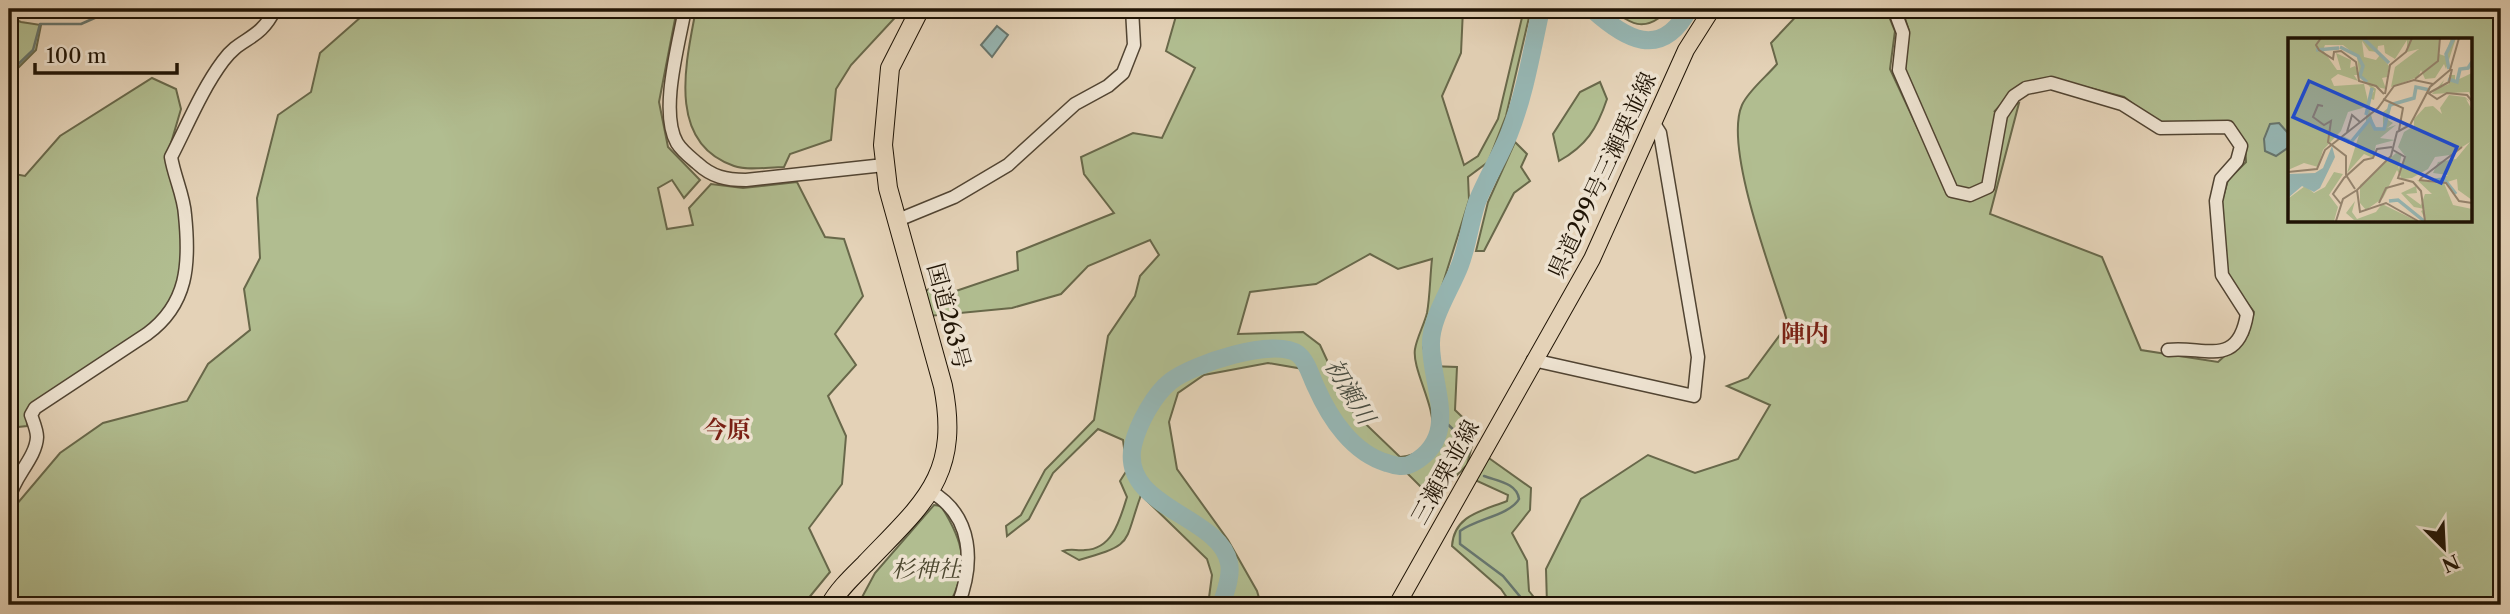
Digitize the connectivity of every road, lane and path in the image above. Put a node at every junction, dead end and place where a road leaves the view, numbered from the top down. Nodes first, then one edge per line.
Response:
1 (275, 9) edge
2 (685, 9) edge
3 (920, 9) edge
4 (1132, 9) edge
5 (1712, 9) edge
6 (1894, 9) edge
7 (1653, 122) junction
8 (884, 165) junction
9 (898, 220) junction
10 (2168, 350) dead end
11 (1533, 360) junction
12 (930, 491) junction
13 (9, 500) edge
14 (830, 605) edge
15 (958, 605) edge
16 (1398, 605) edge

1 - 13 street
2 - 8 street
3 - 8 highway, 国道263号
4 - 9 street
5 - 7 main road, 県道299号三瀬栗並線
6 - 10 street
7 - 11 main road, 県道299号三瀬栗並線
7 - 11 street
8 - 9 highway, 国道263号
9 - 12 highway, 国道263号
11 - 16 main road, 三瀬栗並線
12 - 14 highway, 国道263号
12 - 15 street

